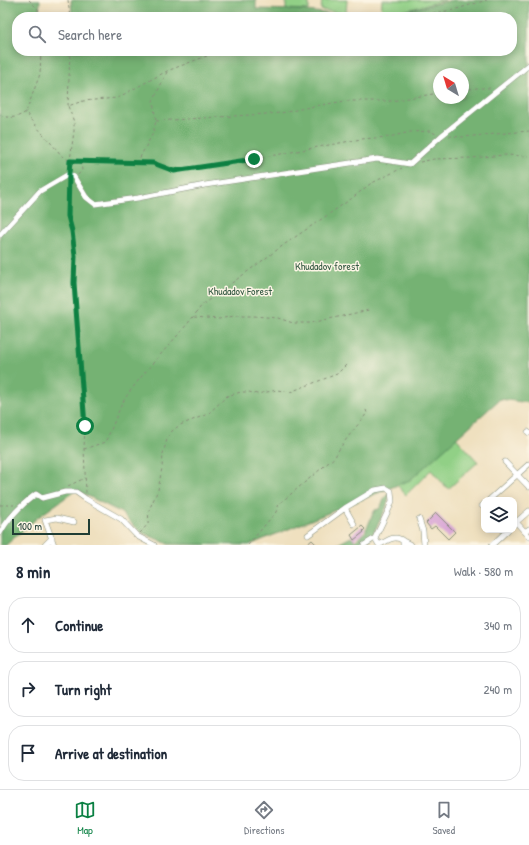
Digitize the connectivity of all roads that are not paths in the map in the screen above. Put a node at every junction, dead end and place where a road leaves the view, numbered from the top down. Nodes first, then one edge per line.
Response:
1 (529, 65) edge
2 (0, 236) edge
3 (505, 462) dead end
4 (529, 464) edge
5 (517, 474) junction
6 (529, 487) edge
7 (491, 497) edge
8 (345, 508) junction
9 (529, 511) edge
10 (419, 518) dead end
11 (517, 521) edge
12 (74, 522) dead end
13 (354, 524) dead end
14 (517, 524) edge
15 (0, 532) edge
16 (528, 532) edge
17 (505, 533) edge
18 (308, 534) dead end
19 (52, 538) junction
20 (375, 538) junction
21 (403, 543) edge
22 (45, 545) edge
23 (54, 545) edge
24 (154, 545) edge
25 (364, 545) edge
26 (379, 545) edge
27 (411, 545) edge
28 (424, 545) edge
29 (492, 545) edge

1 - 2 street
3 - 5 street
4 - 5 street
5 - 6 street
5 - 7 street
8 - 13 street
8 - 18 street
8 - 20 street
9 - 11 street
10 - 28 street
12 - 19 street
14 - 16 street
15 - 24 street
17 - 29 street
19 - 22 street
19 - 23 street
20 - 25 street
20 - 26 street
21 - 26 street
21 - 27 street

